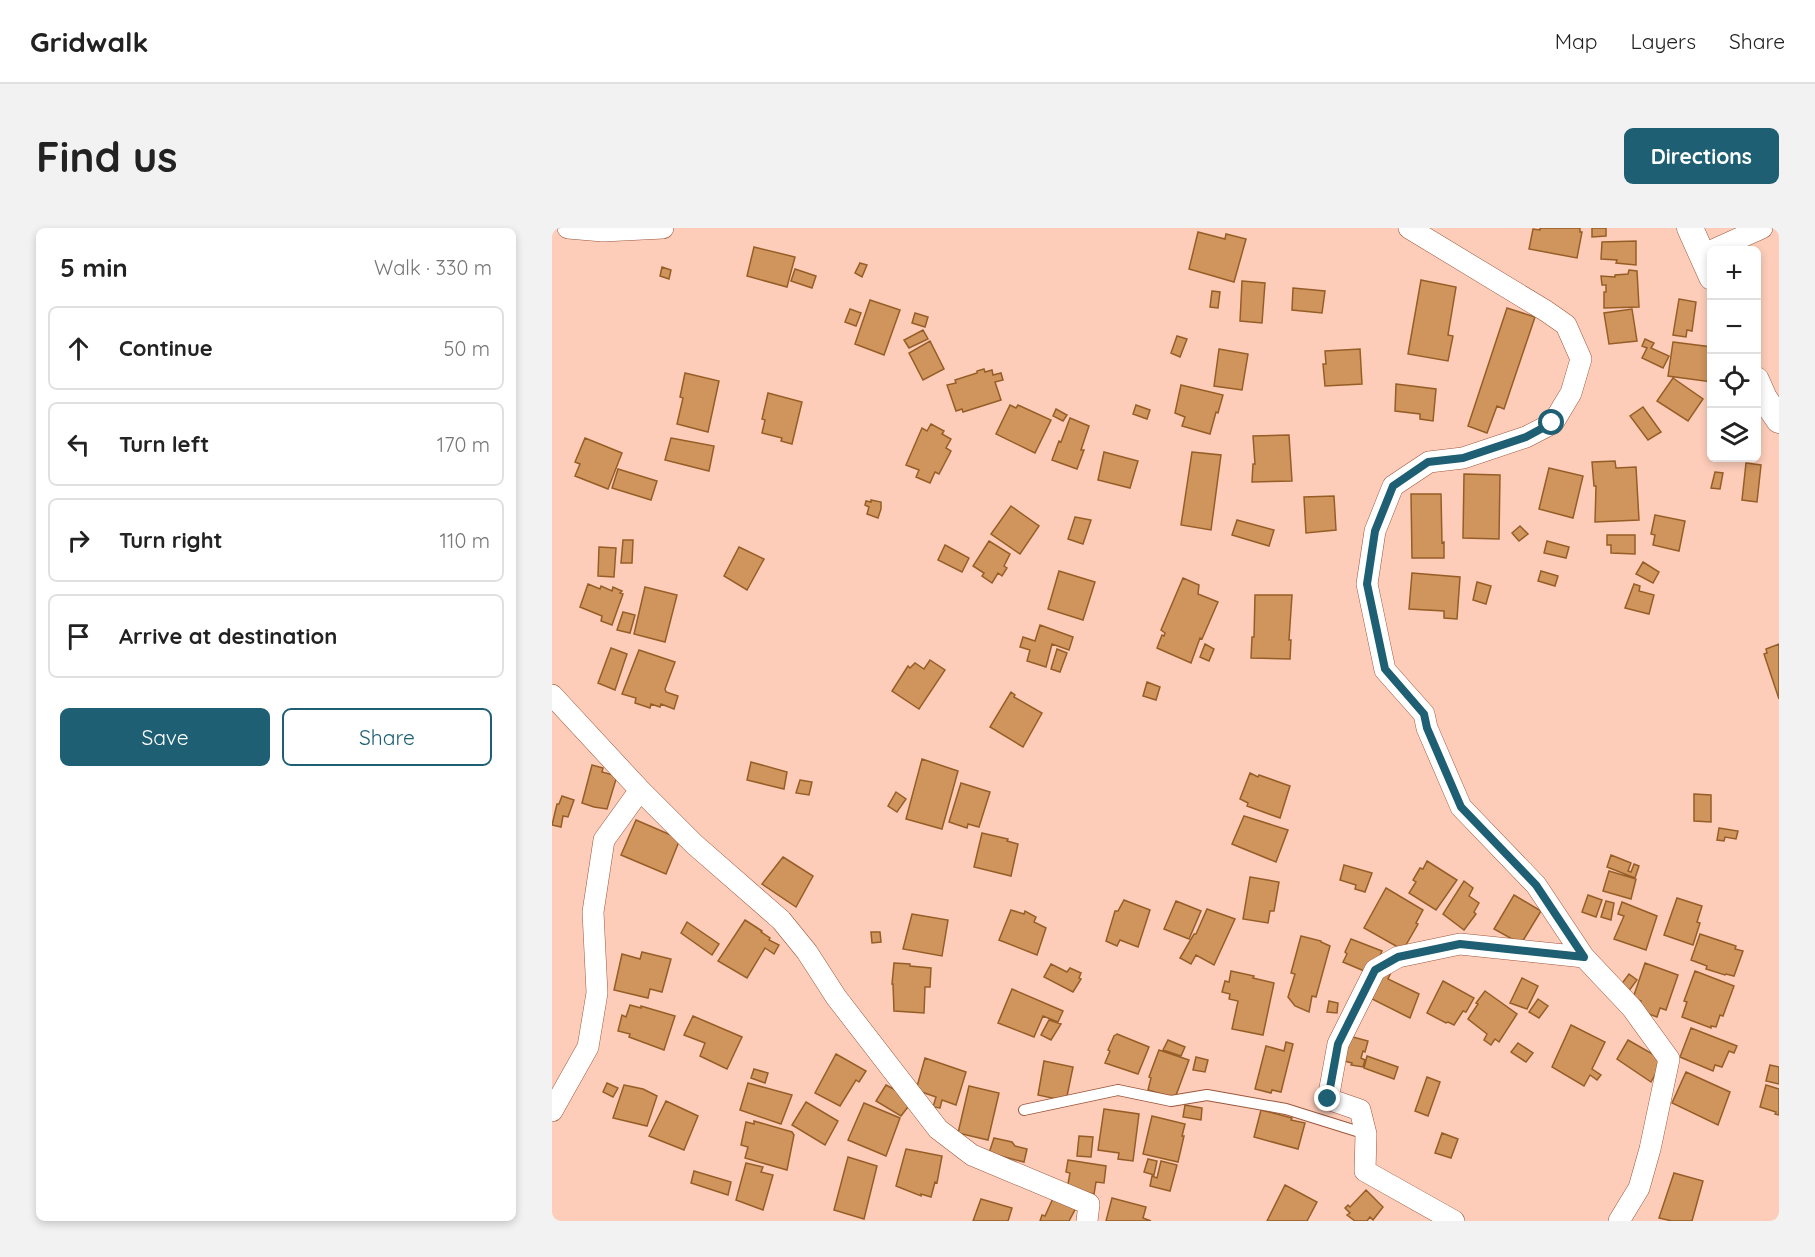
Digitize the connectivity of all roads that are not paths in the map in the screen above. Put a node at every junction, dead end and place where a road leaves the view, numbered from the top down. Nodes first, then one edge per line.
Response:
1 (568, 228) edge
2 (663, 228) edge
3 (1409, 228) edge
4 (1690, 228) edge
5 (1762, 228) edge
6 (1732, 246) edge
7 (1707, 254) edge
8 (1761, 391) edge
9 (1779, 419) edge
10 (552, 695) edge
11 (640, 790) junction
12 (1584, 957) junction
13 (1024, 1110) dead end
14 (552, 1111) edge
15 (1366, 1134) junction
16 (1088, 1221) edge
17 (1454, 1221) edge
18 (1619, 1221) edge

1 - 2 street
3 - 12 street
4 - 7 street
5 - 6 street
8 - 9 street
10 - 11 street
11 - 14 street
11 - 16 street
12 - 15 street
12 - 18 street
13 - 15 lane
15 - 17 street

